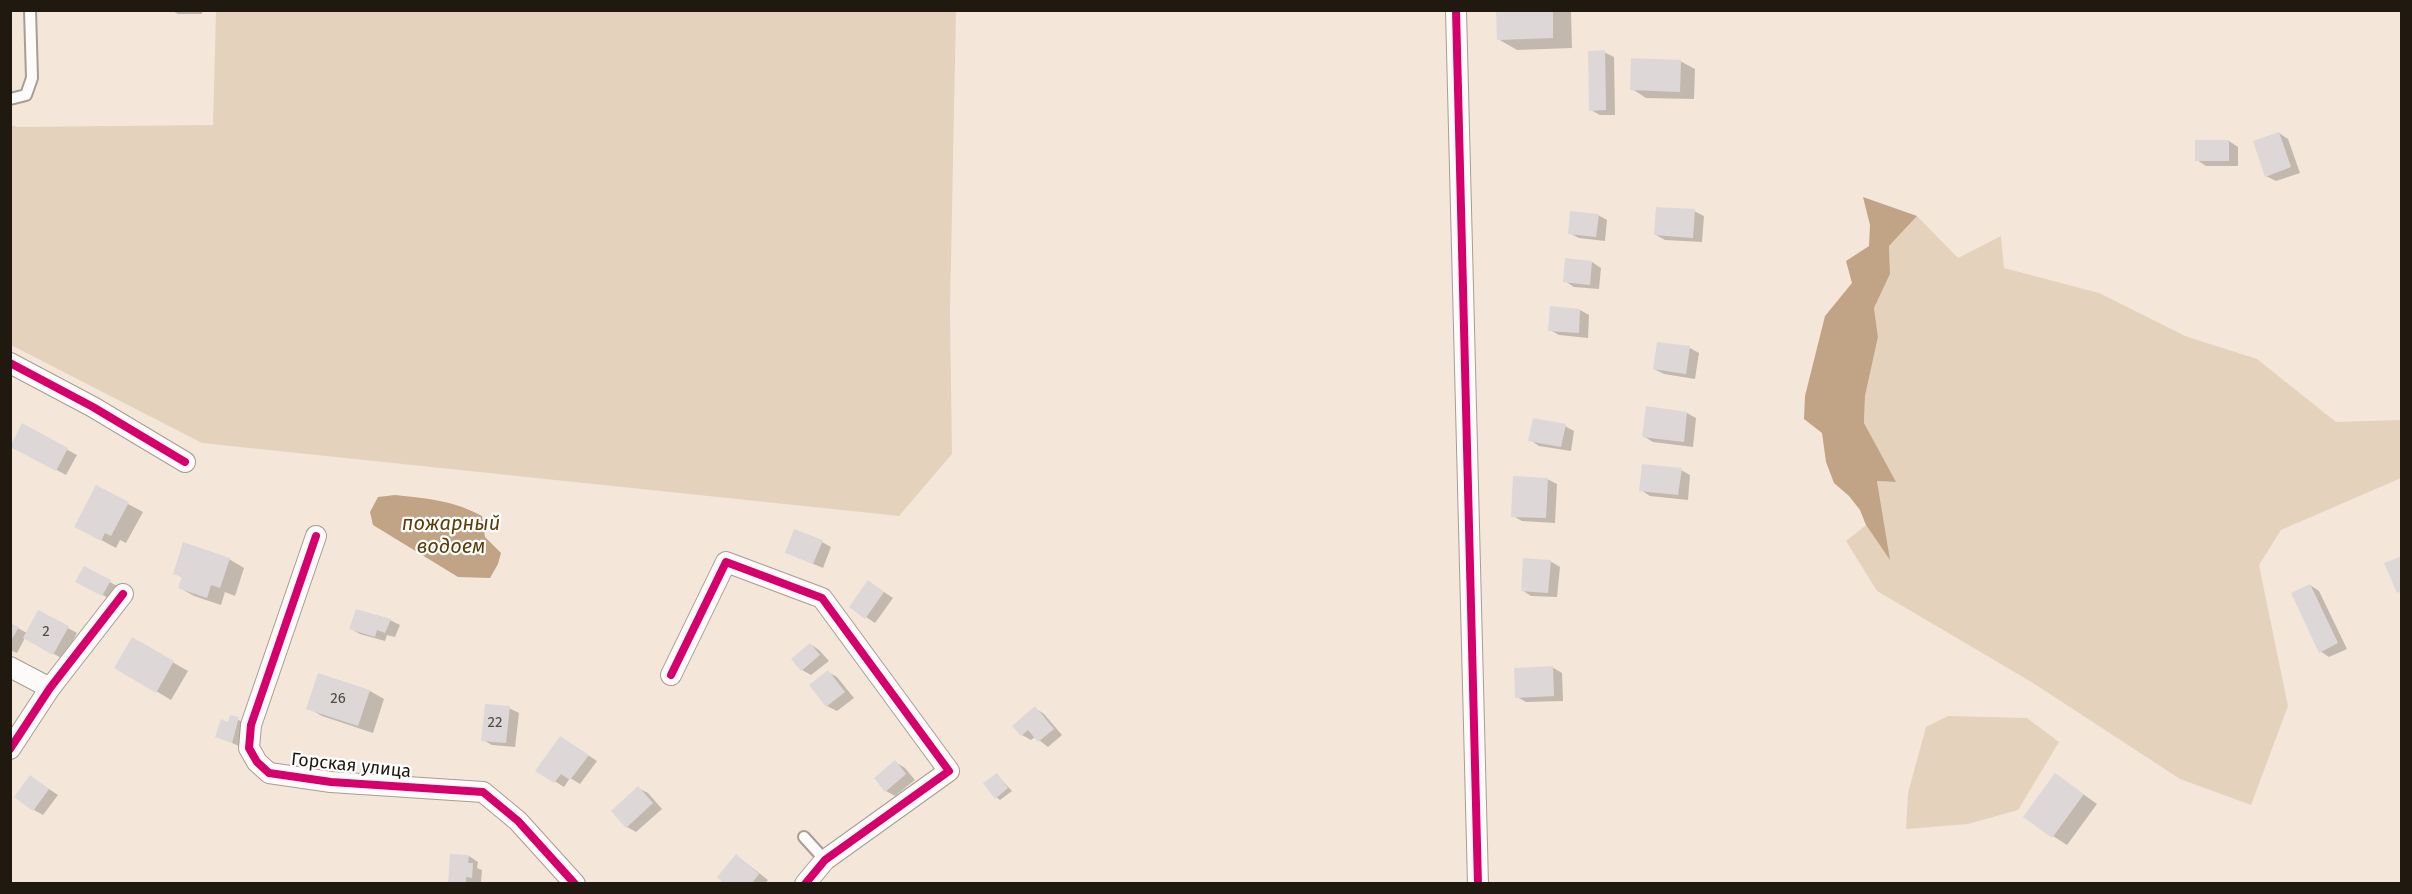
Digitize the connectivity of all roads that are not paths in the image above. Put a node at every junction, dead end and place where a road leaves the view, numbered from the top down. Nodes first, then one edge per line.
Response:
1 (30, 10) edge
2 (1456, 10) edge
3 (10, 99) edge
4 (10, 363) edge
5 (185, 462) dead end
6 (316, 536) dead end
7 (123, 594) dead end
8 (10, 667) edge
9 (671, 675) dead end
10 (50, 688) junction
11 (10, 749) edge
12 (804, 837) dead end
13 (825, 860) junction
14 (568, 881) edge
15 (805, 884) edge
16 (1478, 884) edge

1 - 3 lane
2 - 16 street
4 - 5 street
6 - 14 street, Горская улица
7 - 10 street
8 - 10 street
9 - 13 street
10 - 11 street
12 - 13 lane
13 - 15 street

